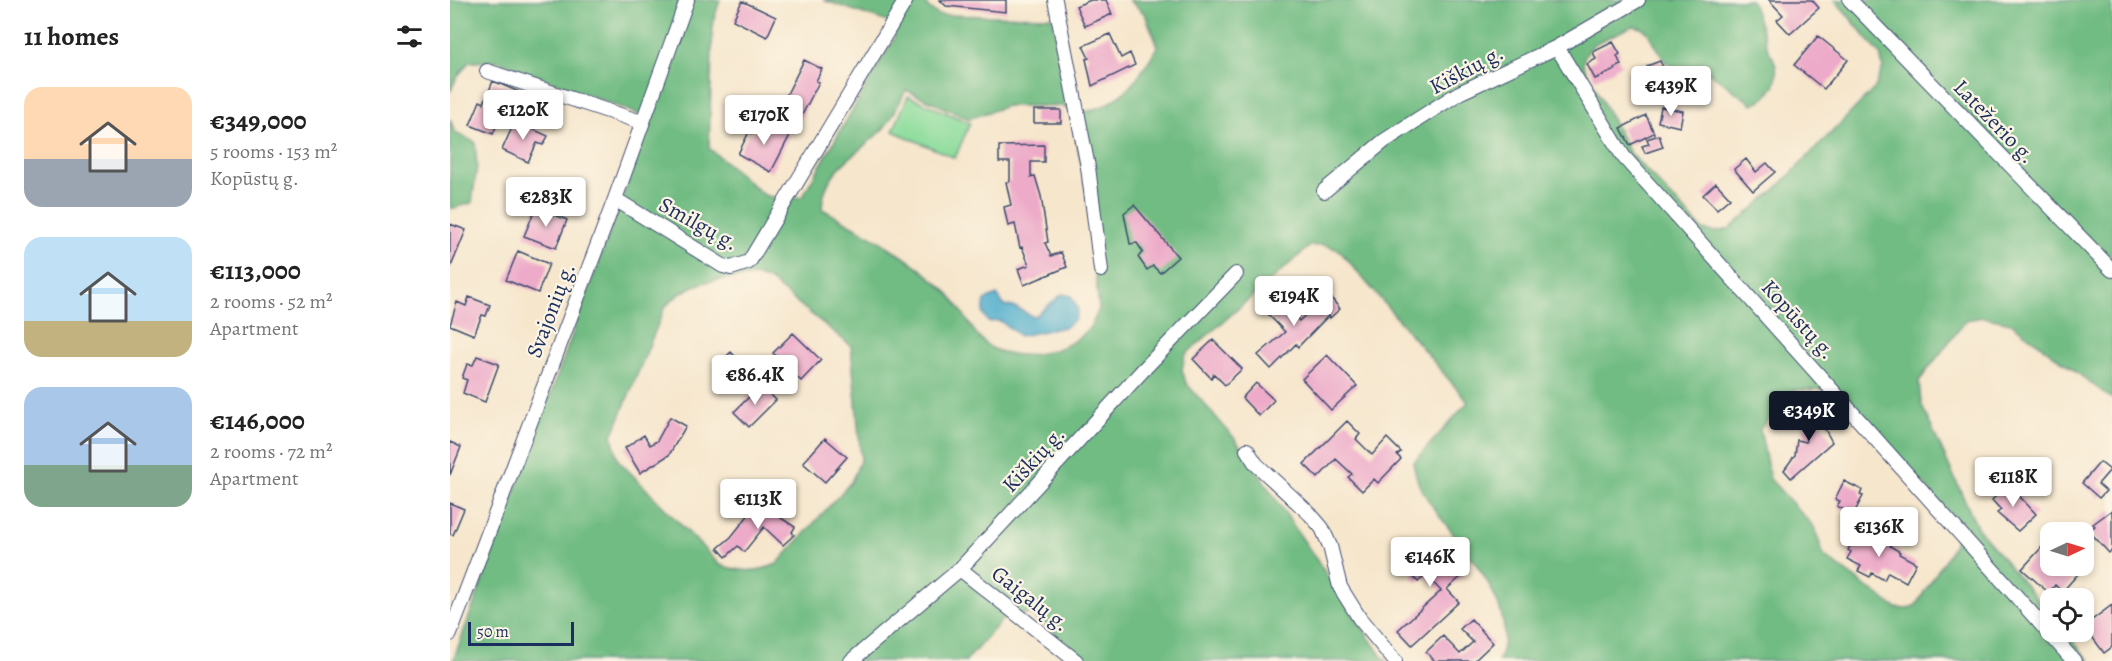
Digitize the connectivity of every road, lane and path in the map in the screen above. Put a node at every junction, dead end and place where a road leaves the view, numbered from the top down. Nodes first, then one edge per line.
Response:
1 (687, 0) edge
2 (906, 0) edge
3 (1055, 0) edge
4 (1638, 0) edge
5 (1850, 0) edge
6 (1557, 47) junction
7 (488, 71) dead end
8 (641, 122) junction
9 (1324, 191) dead end
10 (615, 199) junction
11 (1101, 270) dead end
12 (2112, 270) edge
13 (1236, 274) dead end
14 (1247, 450) dead end
15 (960, 569) junction
16 (450, 634) edge
17 (851, 661) edge
18 (1076, 661) edge
19 (1395, 661) edge
20 (2074, 661) edge

1 - 8 street, Svajonių g.
2 - 10 street, Smilgų g.
3 - 11 street
4 - 6 street, Kiškių g.
5 - 12 street, Latežerio g.
6 - 9 street, Kiškių g.
6 - 20 street, Kopūstų g.
7 - 8 street
8 - 10 street, Svajonių g.
10 - 16 street, Svajonių g.
13 - 15 street, Kiškių g.
14 - 19 street
15 - 17 street, Kiškių g.
15 - 18 street, Gaigalų g.

